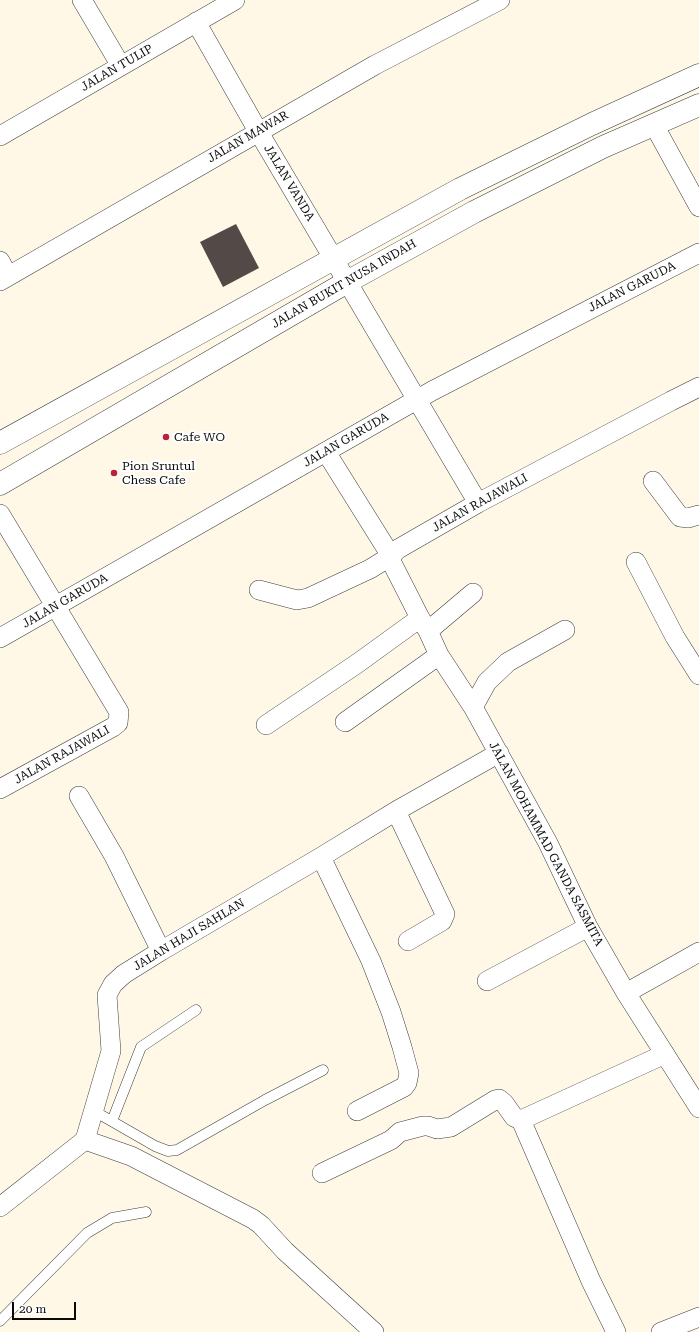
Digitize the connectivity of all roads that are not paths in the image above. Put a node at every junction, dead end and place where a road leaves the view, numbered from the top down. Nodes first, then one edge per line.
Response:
1 (82, 0) edge
2 (235, 0) edge
3 (500, 0) edge
4 (196, 22) junction
5 (121, 66) junction
6 (699, 75) edge
7 (699, 105) edge
8 (654, 125) junction
9 (258, 131) junction
10 (0, 136) edge
11 (699, 207) edge
12 (699, 252) edge
13 (333, 258) junction
14 (3, 272) edge
15 (347, 282) junction
16 (699, 387) edge
17 (416, 400) junction
18 (0, 443) edge
19 (326, 452) junction
20 (653, 481) dead end
21 (0, 484) edge
22 (478, 503) junction
23 (0, 514) edge
24 (699, 515) edge
25 (391, 556) junction
26 (636, 562) dead end
27 (259, 590) dead end
28 (472, 593) dead end
29 (55, 606) junction
30 (424, 625) junction
31 (565, 630) dead end
32 (0, 638) edge
33 (439, 655) junction
34 (699, 675) edge
35 (473, 707) junction
36 (345, 722) dead end
37 (266, 725) dead end
38 (499, 753) junction
39 (0, 789) edge
40 (79, 796) dead end
41 (396, 811) junction
42 (321, 857) junction
43 (588, 928) junction
44 (408, 940) dead end
45 (161, 951) junction
46 (699, 952) edge
47 (487, 981) dead end
48 (626, 993) junction
49 (196, 1010) dead end
50 (665, 1054) junction
51 (323, 1070) dead end
52 (699, 1108) edge
53 (94, 1110) junction
54 (357, 1111) dead end
55 (522, 1120) junction
56 (112, 1121) junction
57 (85, 1140) junction
58 (322, 1173) dead end
59 (0, 1207) edge
60 (146, 1212) dead end
61 (699, 1317) edge
62 (0, 1321) edge
63 (374, 1332) edge
64 (616, 1332) edge
65 (661, 1332) edge

1 - 5 street
2 - 4 street, JALAN TULIP
3 - 9 street, JALAN MAWAR
4 - 5 street, JALAN TULIP
4 - 9 street, JALAN VANDA
5 - 10 street, JALAN TULIP
6 - 13 street
7 - 8 street, JALAN BUKIT NUSA INDAH
8 - 11 street
8 - 15 street, JALAN BUKIT NUSA INDAH
9 - 13 street, JALAN VANDA
9 - 14 street, JALAN MAWAR
12 - 17 street, JALAN GARUDA
13 - 15 street, JALAN VANDA
13 - 18 street
15 - 17 street, JALAN VANDA
15 - 21 street, JALAN BUKIT NUSA INDAH
16 - 22 street, JALAN RAJAWALI
17 - 19 street, JALAN GARUDA
17 - 22 street, JALAN VANDA
19 - 25 street, JALAN MOHAMMAD GANDA SASMITA
19 - 29 street, JALAN GARUDA
20 - 24 street
22 - 25 street, JALAN RAJAWALI
23 - 29 street
25 - 27 street, JALAN RAJAWALI
25 - 30 street, JALAN MOHAMMAD GANDA SASMITA
26 - 34 street
28 - 30 street
29 - 32 street, JALAN GARUDA
29 - 39 street, JALAN RAJAWALI
30 - 33 street, JALAN MOHAMMAD GANDA SASMITA
30 - 37 street
31 - 35 street
33 - 35 street, JALAN MOHAMMAD GANDA SASMITA
33 - 36 street
35 - 38 street, JALAN MOHAMMAD GANDA SASMITA
38 - 41 street, JALAN HAJI SAHLAN
38 - 43 street, JALAN MOHAMMAD GANDA SASMITA
40 - 45 street
41 - 42 street, JALAN HAJI SAHLAN
41 - 44 street
42 - 45 street, JALAN HAJI SAHLAN
42 - 54 street
43 - 47 street
43 - 48 street, JALAN MOHAMMAD GANDA SASMITA
45 - 53 street, JALAN HAJI SAHLAN
46 - 48 street
48 - 50 street, JALAN MOHAMMAD GANDA SASMITA
49 - 56 lane
50 - 52 street, JALAN MOHAMMAD GANDA SASMITA
50 - 55 street
51 - 56 lane
53 - 56 lane
53 - 57 street, JALAN HAJI SAHLAN
55 - 58 street
55 - 64 street
57 - 59 street
57 - 63 street
60 - 62 lane
61 - 65 street

